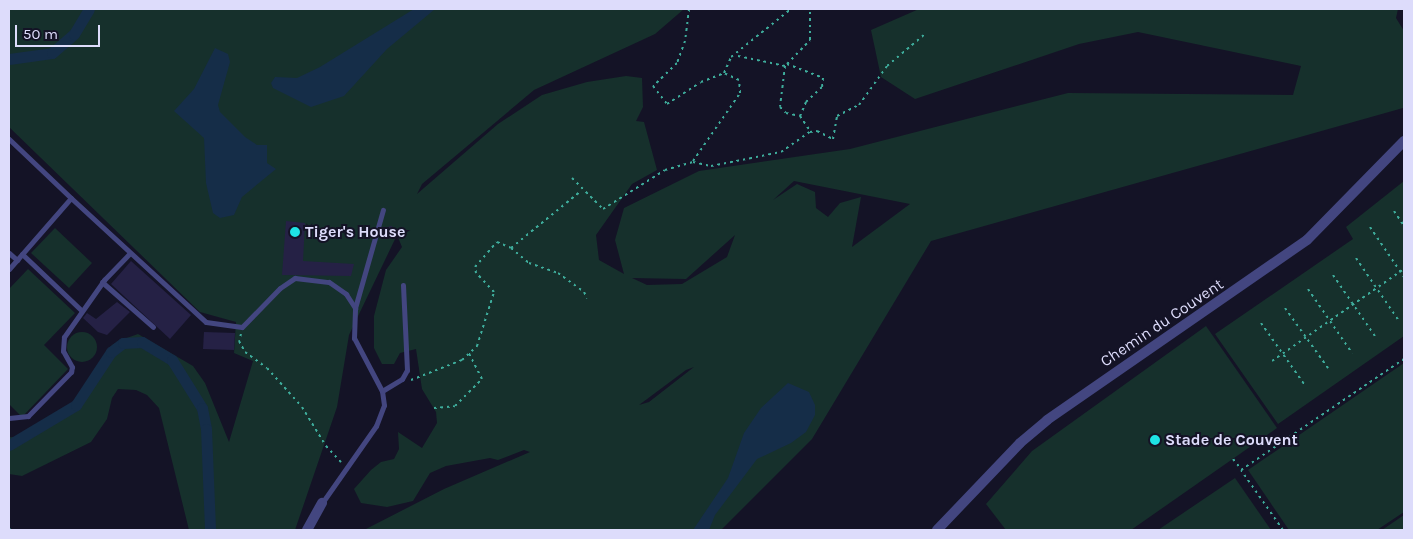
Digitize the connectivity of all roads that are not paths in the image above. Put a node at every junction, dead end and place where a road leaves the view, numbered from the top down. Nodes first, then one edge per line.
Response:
1 (9, 138) edge
2 (1404, 141) edge
3 (71, 198) junction
4 (383, 210) dead end
5 (9, 253) edge
6 (22, 254) junction
7 (129, 254) junction
8 (17, 260) junction
9 (9, 269) edge
10 (102, 282) junction
11 (403, 285) dead end
12 (356, 308) junction
13 (81, 310) junction
14 (152, 327) dead end
15 (382, 391) junction
16 (9, 418) edge
17 (322, 503) joint
18 (307, 530) edge
19 (937, 530) edge

1 - 3 lane
2 - 19 street, Chemin du Couvent
3 - 6 lane
3 - 7 lane
4 - 12 lane
5 - 8 lane
6 - 8 lane
6 - 13 lane
7 - 10 lane
7 - 12 lane
8 - 9 lane
10 - 13 lane
10 - 14 lane
11 - 15 lane
12 - 15 lane
13 - 16 lane
15 - 17 lane
17 - 18 street

